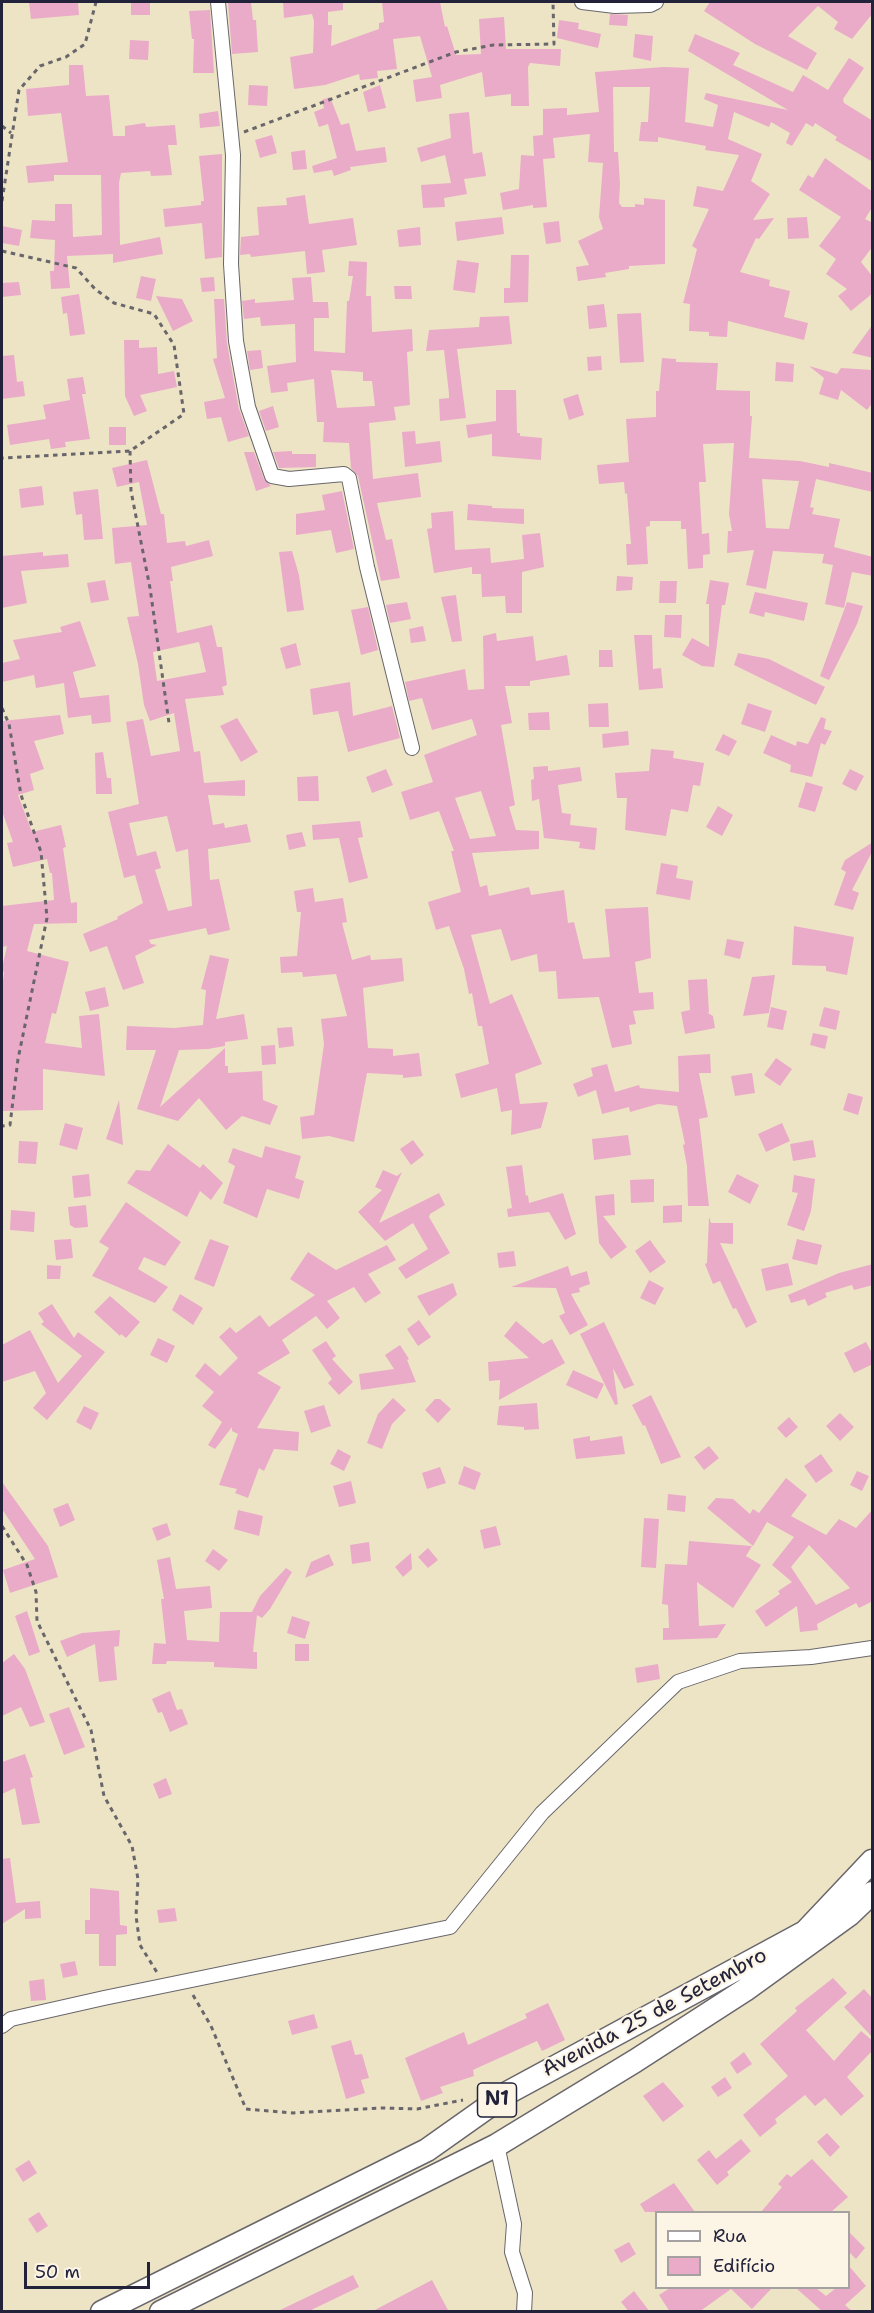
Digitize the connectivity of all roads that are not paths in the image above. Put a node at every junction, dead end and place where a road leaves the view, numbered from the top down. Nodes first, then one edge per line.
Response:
1 (218, 2) edge
2 (582, 2) edge
3 (656, 2) edge
4 (412, 748) dead end
5 (873, 1648) edge
6 (873, 1861) edge
7 (873, 1893) edge
8 (2, 2026) edge
9 (496, 2145) junction
10 (102, 2312) edge
11 (162, 2312) edge
12 (524, 2312) edge

1 - 4 street
2 - 3 street
5 - 8 street
6 - 10 highway, Avenida 25 de Setembro / N1
7 - 9 highway, Avenida 25 de Setembro / N1
9 - 11 highway, Avenida 25 de Setembro / N1
9 - 12 street

